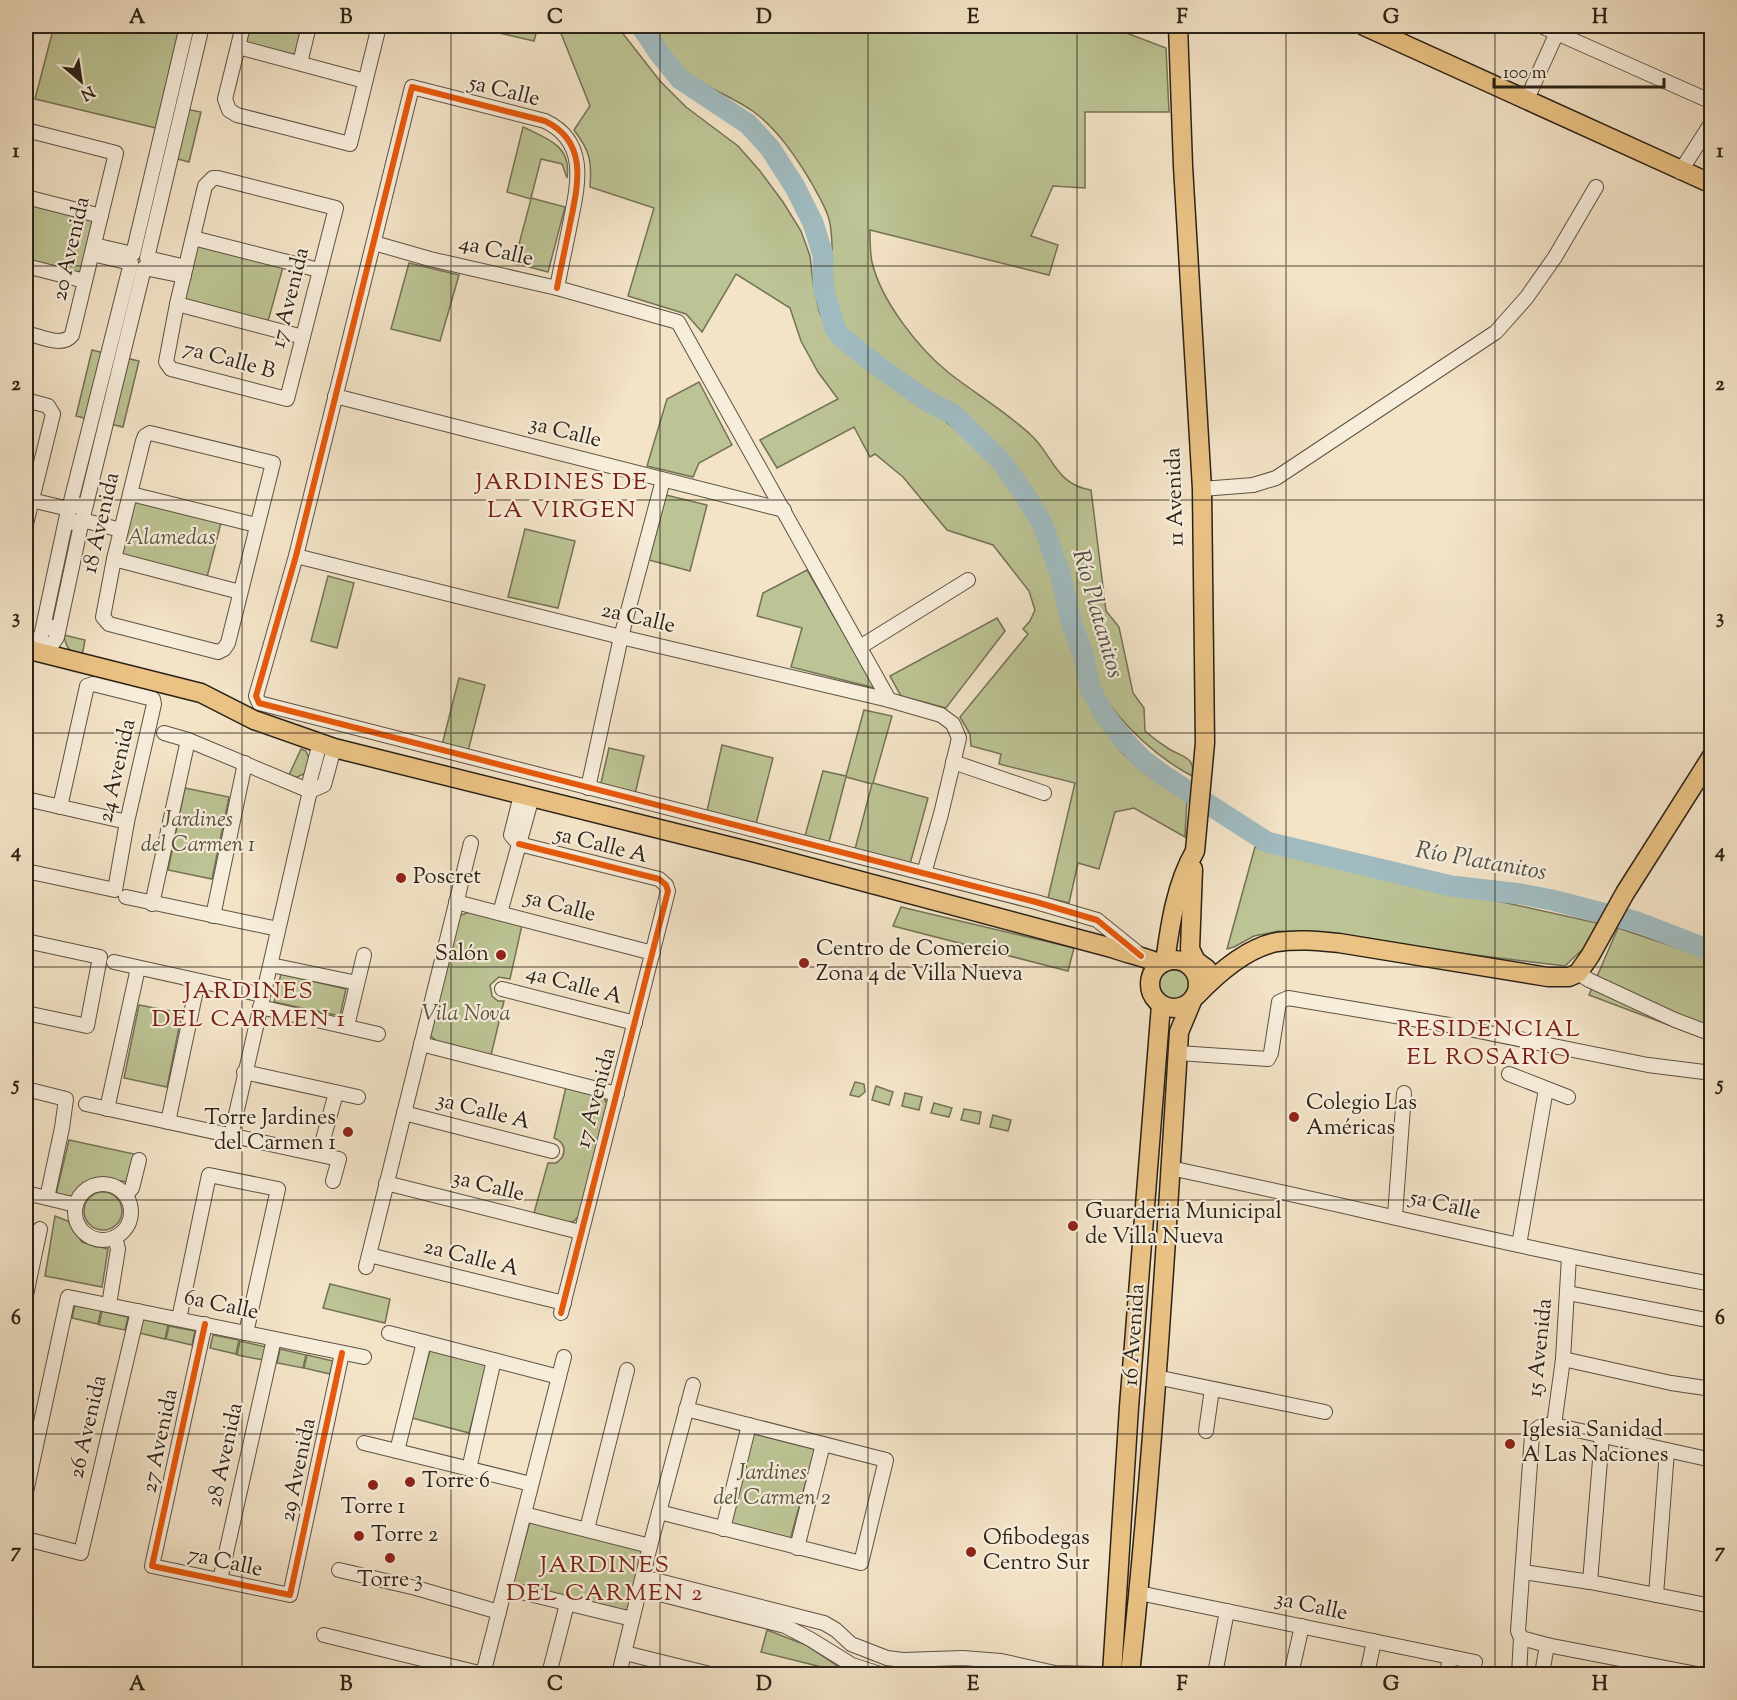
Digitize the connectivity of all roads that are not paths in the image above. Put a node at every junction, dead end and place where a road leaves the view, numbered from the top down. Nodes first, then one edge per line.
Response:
1 (187, 26) edge
2 (202, 26) edge
3 (243, 26) edge
4 (309, 26) edge
5 (379, 26) edge
6 (1178, 26) edge
7 (1364, 26) edge
8 (1541, 26) edge
9 (1558, 29) edge
10 (237, 47) junction
11 (300, 63) junction
12 (365, 81) junction
13 (1527, 101) junction
14 (1712, 102) edge
15 (1712, 122) edge
16 (26, 130) edge
17 (1680, 172) junction
18 (1712, 184) edge
19 (1596, 187) dead end
20 (26, 196) edge
21 (101, 216) junction
22 (193, 238) junction
23 (374, 243) junction
24 (93, 250) junction
25 (139, 261) junction
26 (26, 266) edge
27 (319, 270) junction
28 (185, 271) junction
29 (85, 281) junction
30 (557, 288) junction
31 (177, 304) junction
32 (26, 333) edge
33 (303, 337) junction
34 (335, 396) junction
35 (287, 399) joint
36 (26, 400) edge
37 (32, 469) edge
38 (663, 480) junction
39 (1202, 489) junction
40 (130, 494) junction
41 (30, 503) junction
42 (784, 510) junction
43 (68, 512) junction
44 (83, 516) junction
45 (26, 524) edge
46 (256, 525) junction
47 (122, 526) junction
48 (296, 556) junction
49 (114, 559) junction
50 (969, 580) dead end
51 (240, 592) junction
52 (41, 634) junction
53 (56, 637) junction
54 (621, 637) junction
55 (860, 647) junction
56 (27, 649) edge
57 (64, 658) junction
58 (889, 700) junction
59 (164, 734) dead end
60 (188, 740) junction
61 (327, 745) junction
62 (1712, 756) edge
63 (953, 762) junction
64 (246, 763) junction
65 (588, 788) junction
66 (310, 791) junction
67 (1044, 793) dead end
68 (527, 796) junction
69 (26, 799) edge
70 (60, 807) junction
71 (127, 822) junction
72 (515, 839) junction
73 (471, 843) dead end
74 (1195, 851) junction
75 (26, 871) edge
76 (924, 873) junction
77 (668, 891) joint
78 (120, 894) junction
79 (456, 902) junction
80 (152, 904) junction
81 (500, 913) junction
82 (213, 916) junction
83 (278, 929) junction
84 (26, 941) edge
85 (1124, 948) junction
86 (653, 953) junction
87 (364, 956) dead end
88 (114, 962) dead end
89 (1163, 963) junction
90 (271, 965) junction
91 (138, 968) junction
92 (1224, 970) junction
93 (1578, 973) junction
94 (198, 981) junction
95 (357, 983) junction
96 (502, 989) dead end
97 (1156, 999) junction
98 (1194, 999) junction
99 (262, 1001) junction
100 (26, 1013) edge
101 (635, 1023) junction
102 (347, 1026) junction
103 (378, 1034) dead end
104 (1712, 1034) edge
105 (421, 1044) junction
106 (1178, 1053) junction
107 (244, 1072) junction
108 (1712, 1073) edge
109 (1509, 1074) dead end
110 (26, 1089) edge
111 (1546, 1089) junction
112 (336, 1093) junction
113 (1404, 1093) dead end
114 (617, 1094) junction
115 (358, 1097) dead end
116 (1568, 1097) dead end
117 (86, 1104) dead end
118 (107, 1109) junction
119 (404, 1113) junction
120 (168, 1122) junction
121 (231, 1136) junction
122 (552, 1151) dead end
123 (320, 1154) junction
124 (139, 1160) dead end
125 (1170, 1168) junction
126 (333, 1181) dead end
127 (386, 1184) junction
128 (26, 1193) edge
129 (126, 1195) junction
130 (47, 1198) junction
131 (76, 1205) junction
132 (1395, 1216) junction
133 (40, 1228) dead end
134 (580, 1232) junction
135 (115, 1237) junction
136 (1519, 1245) junction
137 (1569, 1257) junction
138 (1712, 1284) edge
139 (1568, 1293) junction
140 (26, 1294) edge
141 (109, 1305) junction
142 (562, 1308) joint
143 (138, 1311) junction
144 (179, 1319) junction
145 (1712, 1321) edge
146 (205, 1324) junction
147 (246, 1333) junction
148 (389, 1333) dead end
149 (274, 1338) junction
150 (424, 1342) junction
151 (342, 1353) junction
152 (364, 1357) dead end
153 (564, 1357) dead end
154 (1563, 1359) junction
155 (494, 1360) junction
156 (627, 1370) dead end
157 (559, 1377) junction
158 (1156, 1377) junction
159 (693, 1385) dead end
160 (1212, 1389) junction
161 (1712, 1389) edge
162 (686, 1408) junction
163 (1325, 1412) dead end
164 (749, 1425) junction
165 (1554, 1425) junction
166 (1206, 1431) dead end
167 (1602, 1436) junction
168 (364, 1443) dead end
169 (823, 1444) junction
170 (397, 1450) junction
171 (1667, 1450) junction
172 (1712, 1460) edge
173 (469, 1469) junction
174 (531, 1484) junction
175 (26, 1492) edge
176 (1123, 1506) junction
177 (1145, 1507) junction
178 (660, 1512) junction
179 (524, 1514) junction
180 (587, 1529) junction
181 (723, 1529) junction
182 (26, 1539) edge
183 (650, 1546) junction
184 (797, 1548) junction
185 (152, 1566) joint
186 (339, 1570) dead end
187 (1522, 1572) junction
188 (220, 1580) junction
189 (1590, 1582) junction
190 (642, 1583) junction
191 (505, 1588) junction
192 (1139, 1593) junction
193 (290, 1595) joint
194 (1656, 1595) junction
195 (567, 1604) junction
196 (1712, 1606) edge
197 (1227, 1611) junction
198 (499, 1612) junction
199 (632, 1619) junction
200 (787, 1620) junction
201 (1302, 1626) junction
202 (324, 1635) dead end
203 (1521, 1638) junction
204 (1374, 1641) junction
205 (853, 1645) junction
206 (1547, 1645) junction
207 (625, 1653) junction
208 (1450, 1657) junction
209 (890, 1659) junction
210 (843, 1660) junction
211 (1474, 1662) dead end
212 (687, 1672) edge
213 (1055, 1673) edge
214 (483, 1674) edge
215 (549, 1674) edge
216 (619, 1674) edge
217 (710, 1674) edge
218 (880, 1674) edge
219 (888, 1674) edge
220 (1098, 1674) edge
221 (1112, 1674) edge
222 (1130, 1674) edge
223 (1215, 1674) edge
224 (1291, 1674) edge
225 (1367, 1674) edge
226 (1447, 1674) edge
227 (1519, 1674) edge
228 (1542, 1674) edge
229 (1697, 1674) edge

1 - 25 street
2 - 25 street
3 - 10 street
4 - 11 street
5 - 12 street
6 - 39 main road, 11 Avenida
7 - 13 main road
8 - 9 street
9 - 13 street
9 - 14 street
10 - 11 street
10 - 12 street
11 - 12 street
13 - 17 main road
15 - 17 street
16 - 21 street, 20 Avenida
17 - 18 main road
19 - 39 street
20 - 21 street
21 - 24 street, 20 Avenida
22 - 27 street
22 - 27 street, 17 Avenida
22 - 28 street
23 - 30 street, 4a Calle
23 - 30 street, 5a Calle
23 - 34 street
24 - 25 street
24 - 29 street, 20 Avenida
25 - 28 street
25 - 43 street
25 - 44 street
26 - 29 street
27 - 33 street, 17 Avenida
28 - 31 street
29 - 32 street, 20 Avenida
30 - 42 street, 4a Calle
31 - 33 street
31 - 35 street, 7a Calle B
33 - 35 street, 17 Avenida
34 - 38 street, 3a Calle
34 - 48 street
36 - 37 street
37 - 41 street
38 - 42 street, 3a Calle
38 - 54 street
39 - 74 main road, 11 Avenida
40 - 46 street
40 - 46 street, 18 Avenida
40 - 47 street, 18 Avenida
41 - 43 street
41 - 45 street
42 - 55 street
43 - 44 street
43 - 52 street
44 - 47 street
44 - 53 street
46 - 51 street
47 - 49 street, 18 Avenida
48 - 54 street, 2a Calle
48 - 65 street
49 - 51 street
49 - 51 street, 18 Avenida
50 - 55 street
52 - 53 street
52 - 56 street
53 - 57 street
54 - 58 street, 2a Calle
54 - 65 street
55 - 58 street
56 - 57 main road
57 - 61 main road
58 - 63 street, 2a Calle
59 - 60 street
60 - 64 street
60 - 80 street
61 - 66 street
61 - 68 main road
62 - 93 main road
63 - 67 street
63 - 76 street
64 - 66 street
64 - 82 street
65 - 76 street
66 - 83 street
68 - 72 street
68 - 85 main road
69 - 70 street
70 - 71 street
70 - 71 street, 24 Avenida
71 - 78 street, 24 Avenida
72 - 77 street, 5a Calle A
72 - 81 street
73 - 79 street
74 - 89 main road, 11 Avenida
74 - 92 main road
75 - 78 street
76 - 85 street
77 - 86 street, 17 Avenida
78 - 80 street
79 - 81 street, 5a Calle
79 - 105 street
80 - 82 street
81 - 86 street, 5a Calle
82 - 83 street
83 - 90 street
84 - 100 street
85 - 89 main road
85 - 97 main road
86 - 101 street, 17 Avenida
87 - 95 street
88 - 91 street
89 - 97 main road
89 - 98 main road
90 - 95 street
90 - 99 street
91 - 94 street
91 - 118 street
92 - 93 main road
92 - 98 main road
93 - 104 street
94 - 99 street
94 - 120 street
95 - 102 street
96 - 101 street, 4a Calle A
97 - 98 main road
97 - 176 main road, 16 Avenida
98 - 106 main road, 16 Avenida
99 - 102 street
99 - 107 street
101 - 114 street, 17 Avenida
102 - 103 street
105 - 114 street
105 - 119 street
106 - 108 street
106 - 125 main road, 16 Avenida
107 - 112 street
107 - 121 street
109 - 111 street
110 - 130 street
111 - 116 street
111 - 136 street
112 - 115 street
112 - 123 street
113 - 132 street
114 - 134 street, 17 Avenida
117 - 118 street
118 - 120 street
119 - 122 street, 3a Calle A
119 - 127 street
120 - 121 street
121 - 123 street
123 - 126 street
124 - 129 street
125 - 132 street, 5a Calle
125 - 158 main road, 16 Avenida
127 - 134 street, 3a Calle
127 - 142 street, 2a Calle A
128 - 130 street
129 - 131 street
129 - 135 street
130 - 131 street
131 - 135 street
132 - 136 street, 5a Calle
133 - 140 street
134 - 142 street, 17 Avenida
135 - 141 street
136 - 137 street, 5a Calle
137 - 138 street, 5a Calle
137 - 139 street, 15 Avenida
139 - 145 street
139 - 154 street, 15 Avenida
141 - 143 street, 6a Calle
141 - 175 street, 6a Calle
143 - 144 street, 6a Calle
143 - 182 street, 26 Avenida
144 - 146 street, 6a Calle
144 - 147 street
146 - 147 street, 6a Calle
146 - 185 street, 27 Avenida
147 - 149 street, 6a Calle
148 - 150 street
149 - 151 street, 6a Calle
149 - 188 street, 28 Avenida
150 - 155 street
150 - 170 street
151 - 152 street, 6a Calle
151 - 193 street, 29 Avenida
153 - 157 street
154 - 161 street
154 - 165 street, 15 Avenida
155 - 157 street
155 - 173 street
156 - 180 street
157 - 174 street
158 - 160 street
158 - 177 main road, 16 Avenida
159 - 162 street
160 - 163 street
160 - 166 street
162 - 164 street
162 - 178 street
164 - 169 street
164 - 181 street
165 - 167 street
165 - 187 street, 15 Avenida
167 - 171 street
167 - 189 street
168 - 170 street
169 - 184 street
169 - 184 street
170 - 173 street
171 - 172 street
171 - 194 street
173 - 174 street
174 - 179 street
176 - 177 main road
176 - 221 main road, 16 Avenida
177 - 192 main road, 16 Avenida
178 - 181 street
178 - 183 street
179 - 180 street
179 - 191 street
180 - 183 street
181 - 184 street
183 - 190 street
185 - 188 street, 7a Calle
186 - 198 street
187 - 189 street
187 - 203 street, 15 Avenida
188 - 193 street, 7a Calle
189 - 194 street
190 - 199 street
190 - 200 street
191 - 195 street
191 - 198 street
192 - 197 street, 3a Calle
192 - 222 main road, 16 Avenida
194 - 196 street
195 - 199 street
195 - 215 street
197 - 201 street, 3a Calle
197 - 223 street
198 - 214 street
199 - 207 street
200 - 205 street
200 - 210 street
201 - 204 street, 3a Calle
201 - 224 street
202 - 214 street
203 - 206 street
203 - 227 street, 15 Avenida
204 - 208 street, 3a Calle
204 - 225 street
205 - 209 street
205 - 210 street
206 - 228 street
206 - 229 street
207 - 212 street
207 - 216 street
208 - 211 street, 3a Calle
208 - 226 street
209 - 213 street
209 - 219 street
210 - 218 street
212 - 217 street
213 - 220 street

